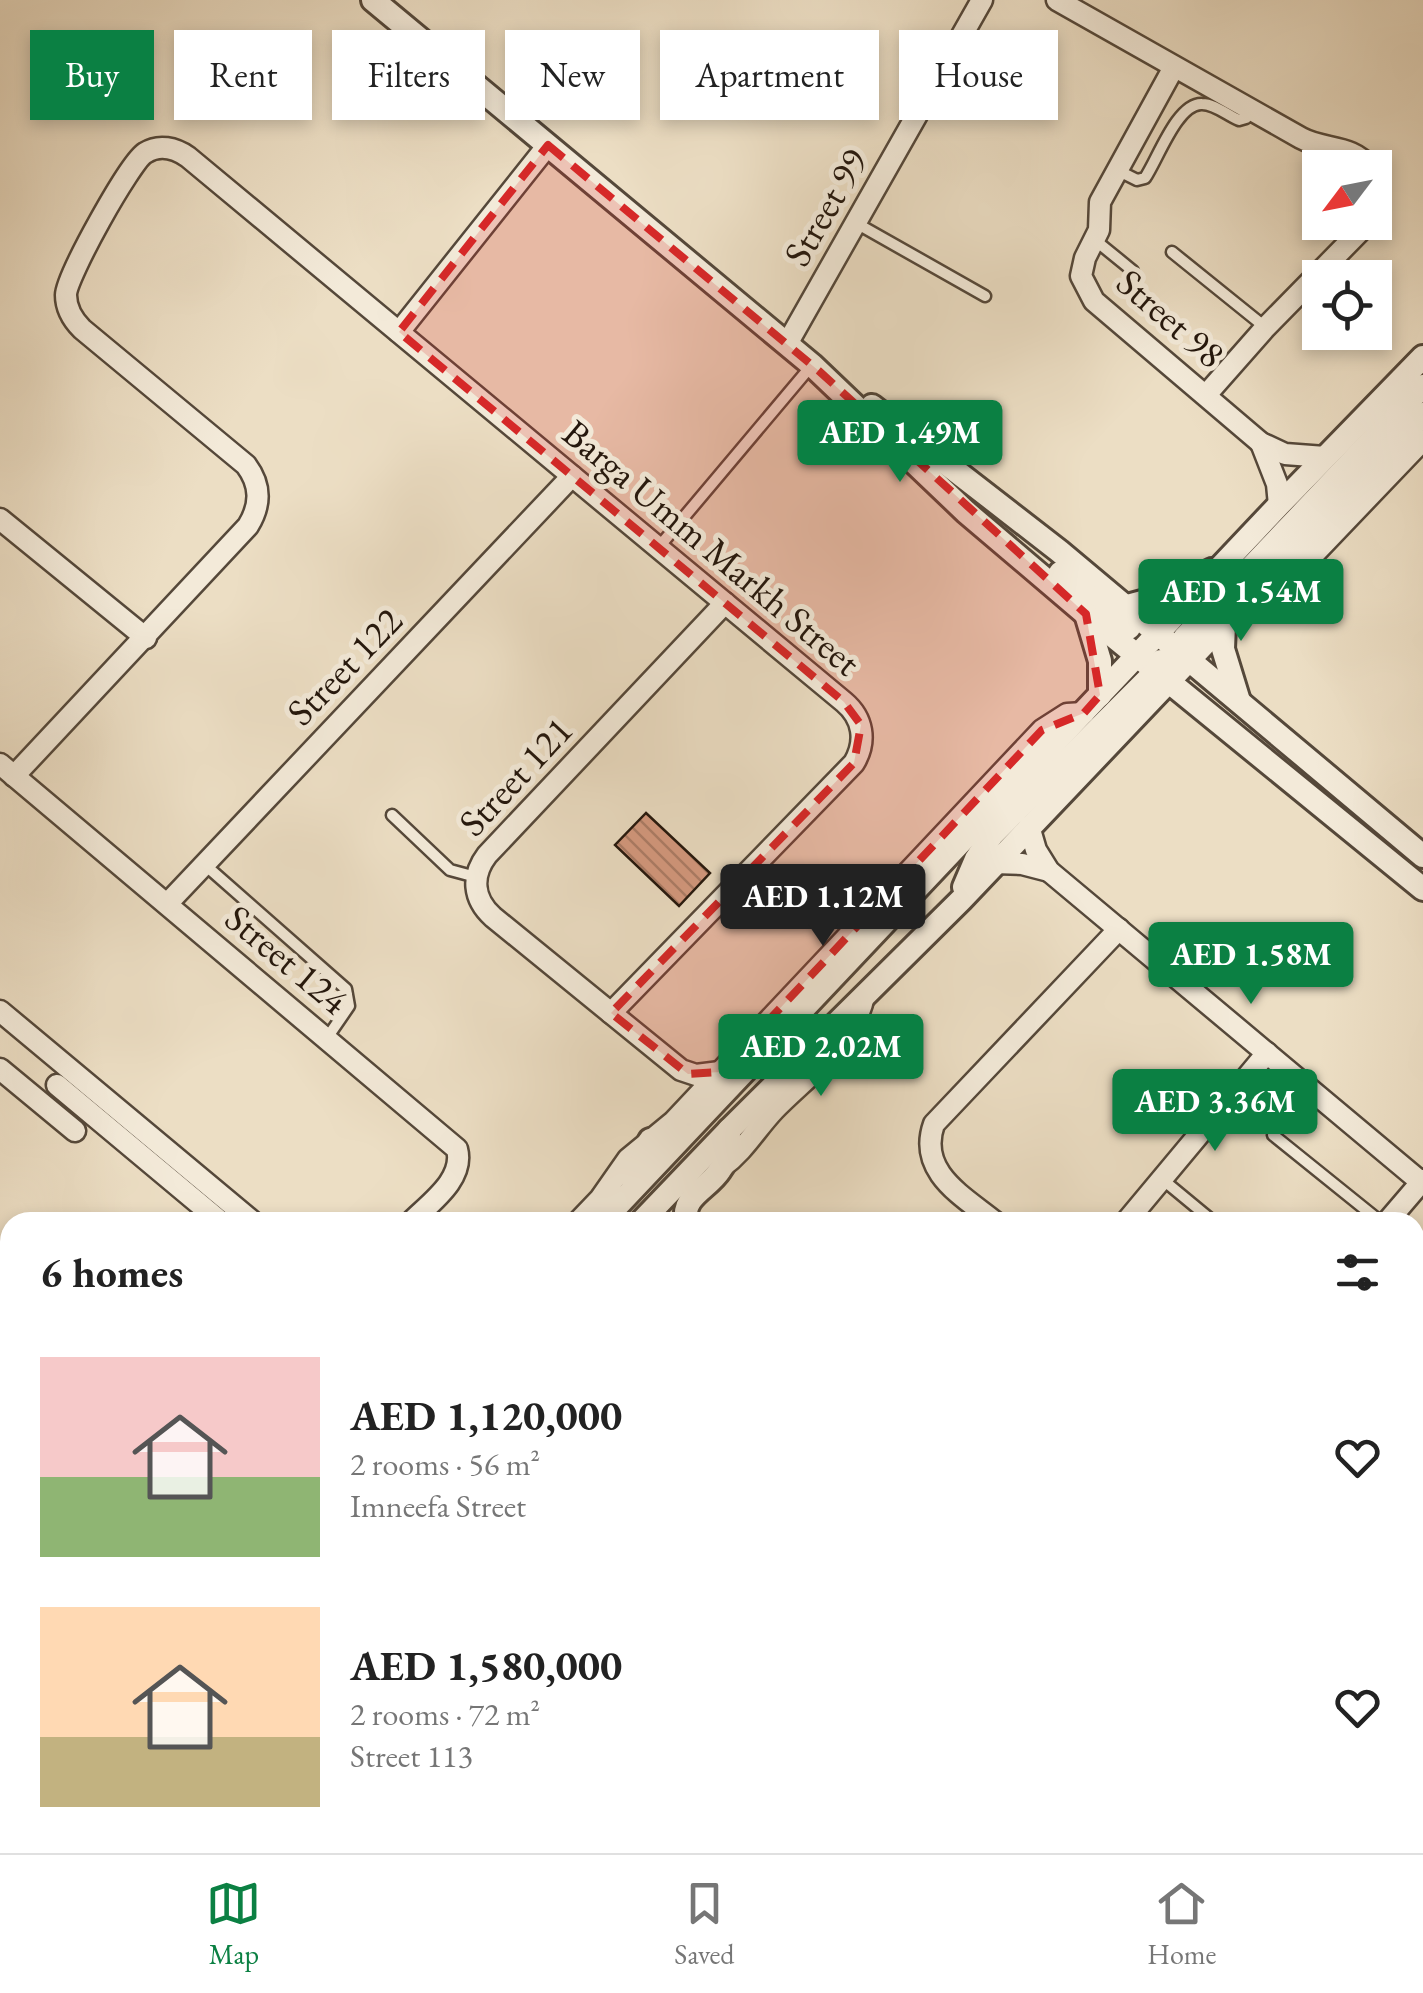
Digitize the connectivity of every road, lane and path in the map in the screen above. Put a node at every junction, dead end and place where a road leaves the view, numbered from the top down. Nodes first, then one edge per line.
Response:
1 (373, 0) edge
2 (982, 0) edge
3 (1057, 0) edge
4 (1174, 66) junction
5 (1251, 110) junction
6 (548, 145) junction
7 (1345, 150) edge
8 (1116, 170) junction
9 (856, 223) junction
10 (1095, 240) junction
11 (1352, 240) edge
12 (1172, 252) dead end
13 (1134, 272) dead end
14 (985, 296) dead end
15 (1266, 328) junction
16 (399, 332) junction
17 (787, 344) junction
18 (1423, 357) edge
19 (816, 368) junction
20 (1423, 386) edge
21 (1206, 394) junction
22 (1423, 414) edge
23 (1423, 440) edge
24 (1261, 443) junction
25 (1325, 457) junction
26 (572, 476) junction
27 (1279, 505) junction
28 (0, 519) edge
29 (658, 548) junction
30 (1020, 558) junction
31 (1224, 564) junction
32 (1253, 592) junction
33 (725, 603) junction
34 (1127, 606) junction
35 (1086, 614) junction
36 (1224, 624) junction
37 (146, 638) junction
38 (1165, 659) junction
39 (1238, 701) junction
40 (1092, 704) junction
41 (7, 770) edge
42 (1345, 793) junction
43 (392, 815) dead end
44 (1029, 826) junction
45 (1423, 856) edge
46 (994, 863) junction
47 (204, 864) junction
48 (1050, 871) junction
49 (476, 877) junction
50 (1423, 889) edge
51 (961, 900) junction
52 (167, 904) junction
53 (1119, 929) junction
54 (864, 996) junction
55 (0, 1011) edge
56 (611, 1013) junction
57 (327, 1038) junction
58 (1267, 1053) junction
59 (65, 1065) junction
60 (734, 1065) junction
61 (0, 1069) edge
62 (681, 1070) junction
63 (56, 1086) junction
64 (43, 1104) junction
65 (683, 1110) junction
66 (729, 1130) junction
67 (75, 1131) dead end
68 (1272, 1135) dead end
69 (650, 1140) junction
70 (722, 1167) junction
71 (1162, 1179) junction
72 (1422, 1181) edge
73 (628, 1194) junction
74 (210, 1212) edge
75 (241, 1212) edge
76 (421, 1212) edge
77 (586, 1212) edge
78 (611, 1212) edge
79 (651, 1212) edge
80 (687, 1212) edge
81 (984, 1212) edge
82 (1134, 1212) edge
83 (1202, 1212) edge
84 (1371, 1212) edge
85 (1393, 1212) edge

1 - 6 street
2 - 9 street, Street 99
3 - 4 street
4 - 5 street
4 - 8 street, Street 98
5 - 7 street
5 - 8 lane
6 - 16 street
6 - 17 street
8 - 10 street, Street 98
9 - 14 lane
9 - 17 street, Street 99
10 - 13 lane
10 - 21 street, Street 98
11 - 15 street
12 - 15 lane
15 - 21 street
16 - 26 street, Barga Umm Markh Street
16 - 37 street, Barga Umm Markh Street
17 - 19 street
18 - 25 street
19 - 29 lane
19 - 30 street
19 - 34 street
20 - 38 street
21 - 24 street, Street 98
22 - 32 street
23 - 32 street
24 - 25 street, Street 98
24 - 27 street, Street 98
25 - 27 street
26 - 29 street, Barga Umm Markh Street
26 - 47 street, Street 122
27 - 31 street
28 - 37 street
29 - 33 street, Barga Umm Markh Street
30 - 35 street
30 - 38 street
31 - 34 street
31 - 38 street
32 - 36 street
33 - 49 street, Street 121
33 - 56 street, Barga Umm Markh Street
34 - 38 street
35 - 38 street
35 - 40 street
36 - 38 street
36 - 39 street
37 - 41 street, Barga Umm Markh Street
38 - 39 street
38 - 40 street
38 - 42 street
38 - 44 street
38 - 50 street
38 - 51 street
39 - 42 street
40 - 60 street
41 - 52 street, Street 124
42 - 45 street
43 - 49 lane
44 - 46 street
44 - 48 street
46 - 48 street
46 - 51 street
47 - 52 street, Street 122
47 - 57 lane
48 - 53 street
49 - 56 street, Street 121
51 - 54 street
52 - 57 street, Street 124
53 - 58 street
53 - 81 street
54 - 66 street
54 - 70 street
55 - 59 street
56 - 62 street, Street 121
57 - 76 street, Street 124
58 - 71 street
58 - 72 street
59 - 63 street
59 - 75 street
60 - 62 street
60 - 65 street
60 - 73 street
61 - 64 street
62 - 65 street
63 - 64 street
63 - 74 street
64 - 67 street
65 - 69 street
66 - 70 street
66 - 79 street
68 - 84 lane
69 - 73 street
69 - 77 street
70 - 80 street
71 - 82 street
71 - 83 lane
72 - 85 street
73 - 78 street

